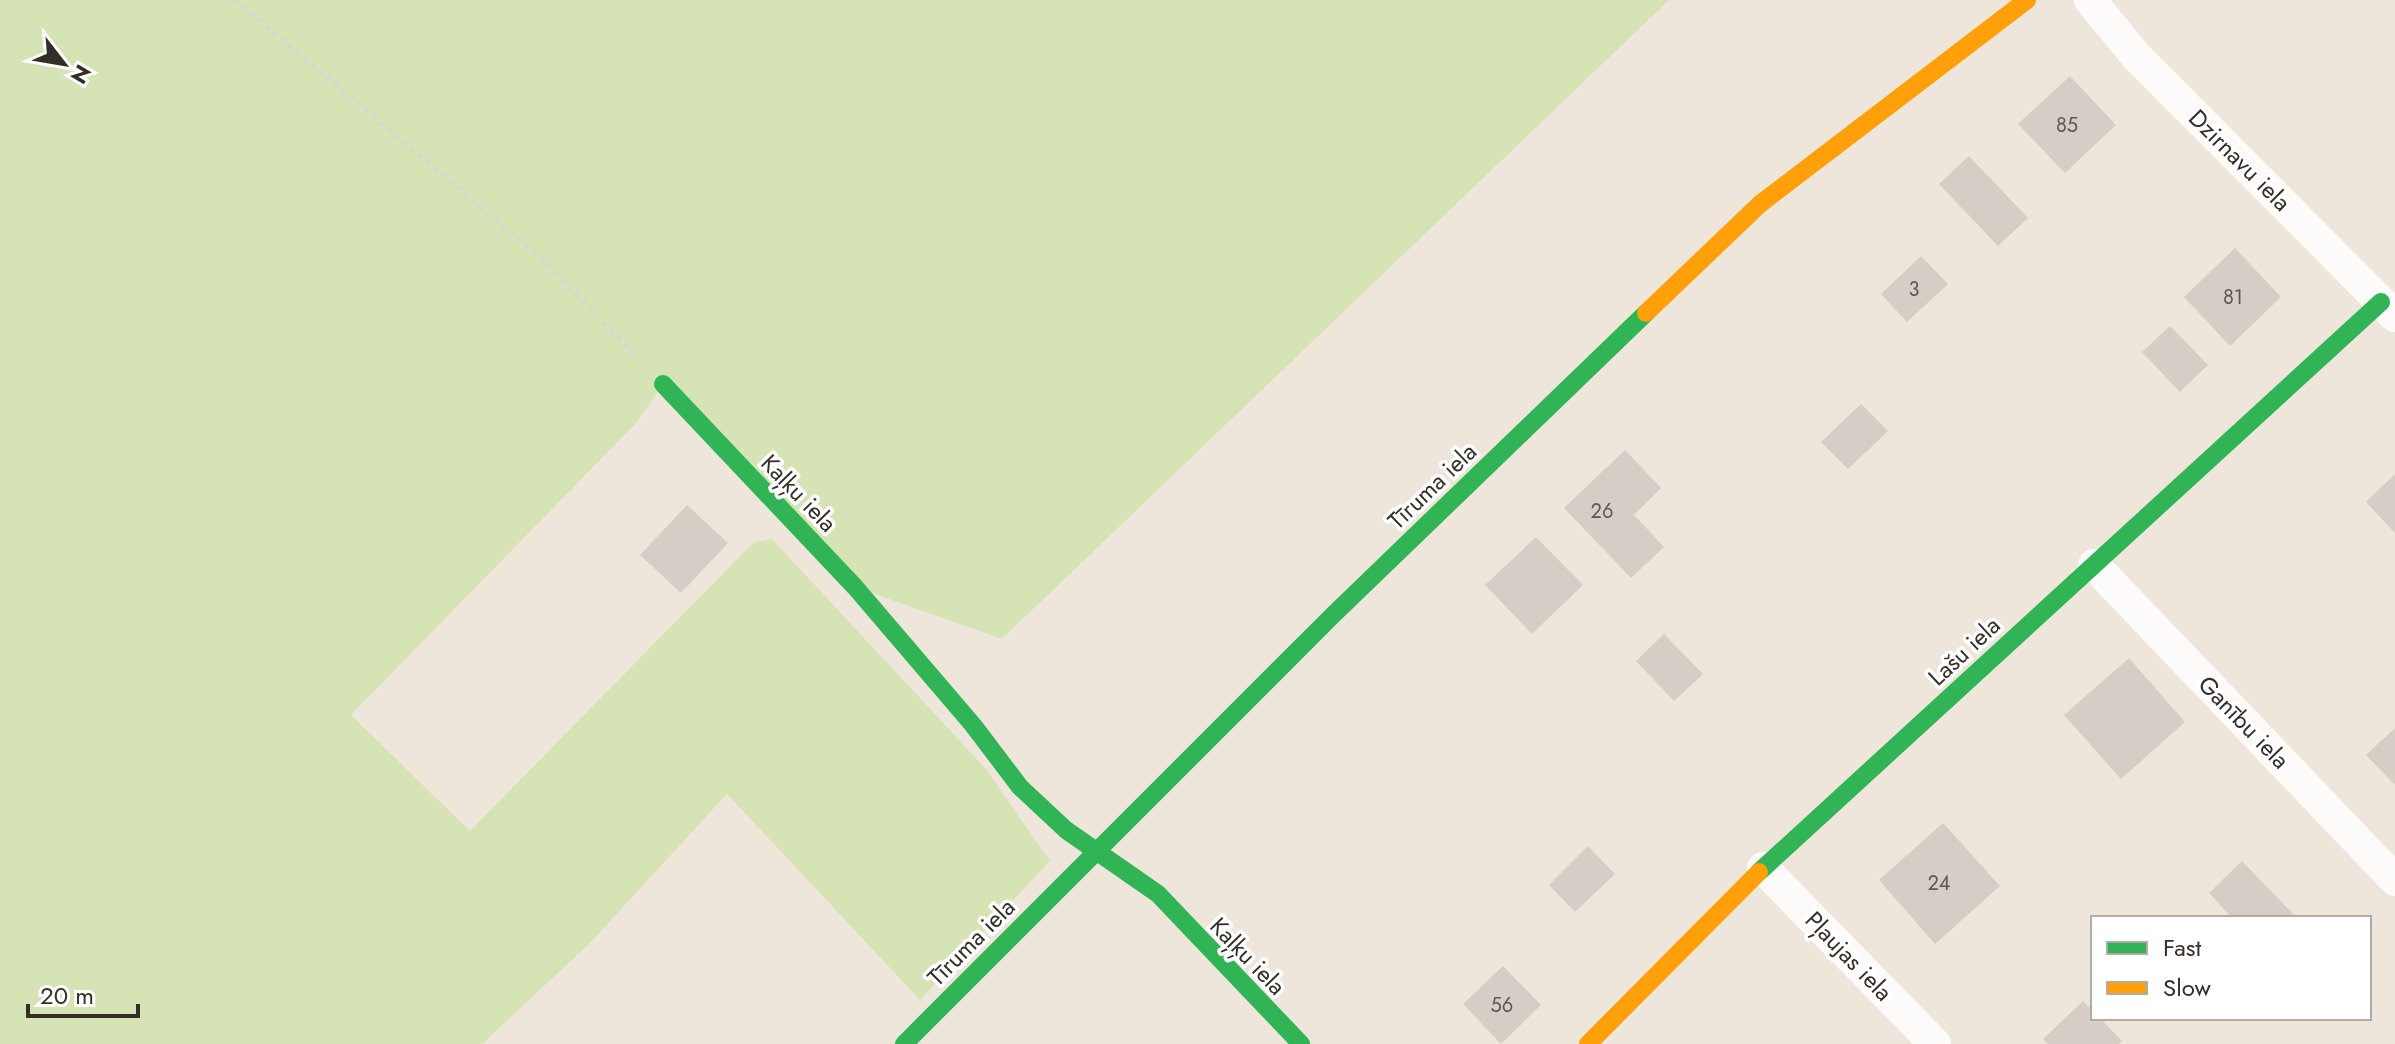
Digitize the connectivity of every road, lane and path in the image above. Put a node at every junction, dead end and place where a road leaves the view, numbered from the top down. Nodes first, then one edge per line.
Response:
1 (235, 0) edge
2 (2027, 0) edge
3 (2090, 0) edge
4 (2388, 309) edge
5 (663, 384) joint
6 (2094, 565) junction
7 (1096, 851) junction
8 (1763, 868) junction
9 (2395, 880) edge
10 (904, 1044) edge
11 (1301, 1044) edge
12 (1588, 1044) edge
13 (1935, 1044) edge

1 - 5 path
2 - 7 street, Tīruma iela
3 - 4 street, Dzirnavu iela
4 - 6 street, Lašu iela
5 - 7 street, Kaļķu iela
6 - 8 street, Lašu iela
6 - 9 street, Ganību iela
7 - 10 street, Tīruma iela
7 - 11 street, Kaļķu iela
8 - 12 street, Lašu iela
8 - 13 street, Pļaujas iela

